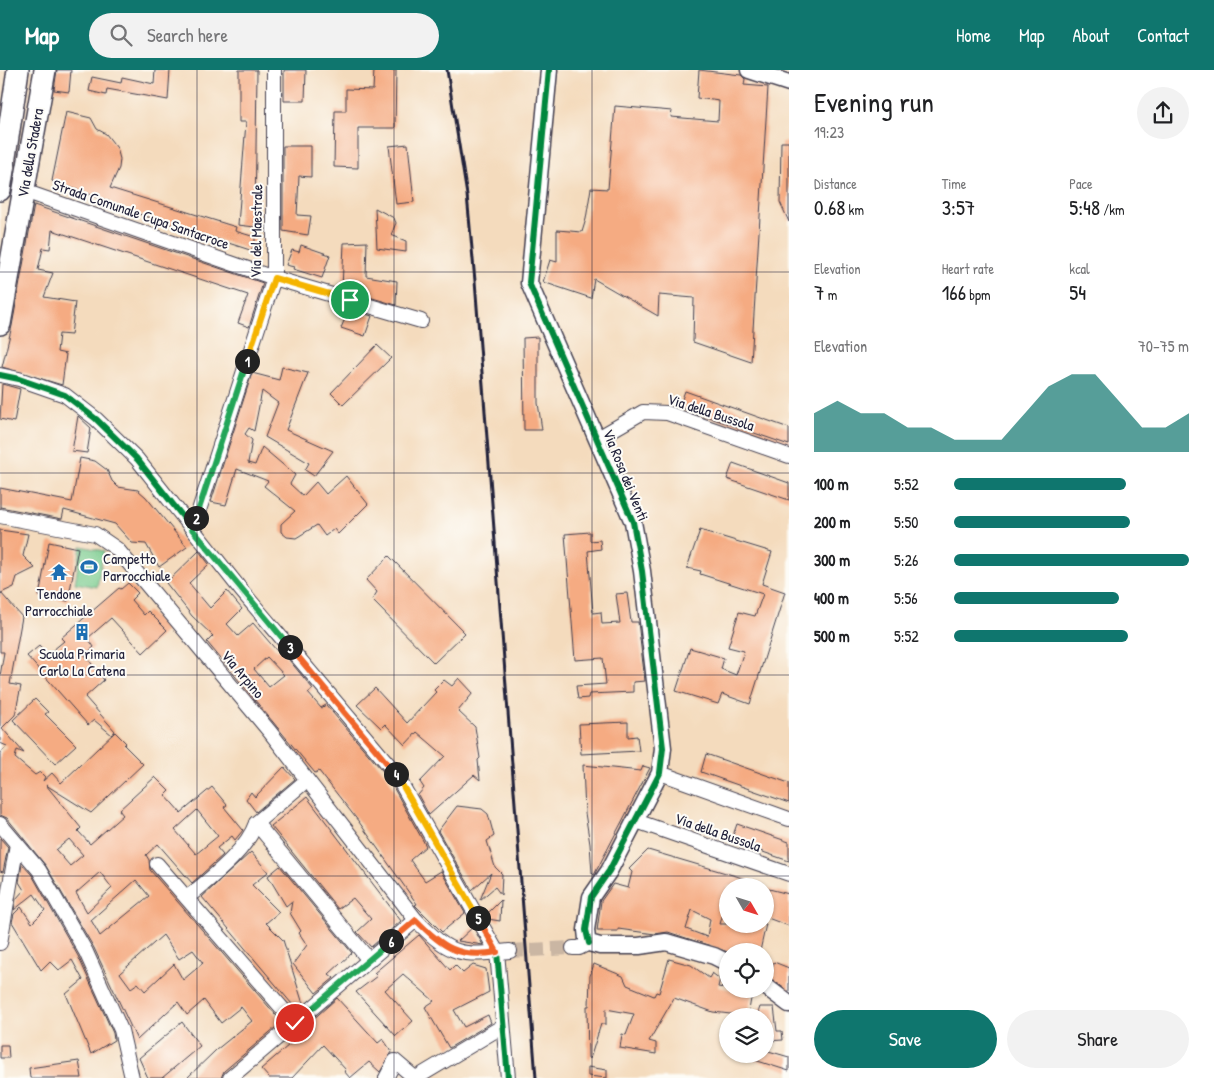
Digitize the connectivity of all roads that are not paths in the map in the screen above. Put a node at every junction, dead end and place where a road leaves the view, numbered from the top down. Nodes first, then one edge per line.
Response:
1 (18, 70) edge
2 (45, 70) edge
3 (274, 70) edge
4 (549, 70) edge
5 (749, 70) edge
6 (789, 83) edge
7 (0, 190) edge
8 (24, 190) junction
9 (274, 278) junction
10 (420, 321) dead end
11 (0, 324) edge
12 (0, 375) edge
13 (598, 438) junction
14 (789, 456) edge
15 (0, 516) edge
16 (192, 529) junction
17 (660, 773) junction
18 (307, 780) junction
19 (789, 819) edge
20 (636, 821) junction
21 (0, 824) edge
22 (256, 824) junction
23 (17, 844) junction
24 (157, 864) dead end
25 (789, 874) edge
26 (187, 898) junction
27 (416, 920) junction
28 (0, 943) edge
29 (589, 943) junction
30 (573, 948) tunnel mouth
31 (504, 952) junction
32 (719, 958) edge
33 (369, 960) junction
34 (774, 993) edge
35 (789, 1004) edge
36 (295, 1023) junction
37 (503, 1026) junction
38 (132, 1078) edge
39 (230, 1078) edge
40 (386, 1078) edge
41 (416, 1078) edge
42 (508, 1078) edge

1 - 7 main road, Via della Stadera
2 - 8 main road, Via della Stadera
3 - 9 street, Via del Maestrale
4 - 13 street, Via Rosa dei Venti
5 - 6 street
8 - 9 street, Strada Comunale Cupa Santacroce
8 - 11 main road, Via della Stadera
9 - 10 street, Strada Comunale Cupa Santacroce
9 - 16 street, Via del Maestrale
12 - 16 street
13 - 14 street, Via della Bussola
13 - 17 street, Via Rosa dei Venti
15 - 18 street, Via Arpino
16 - 31 street
17 - 19 street
17 - 20 street, Via Rosa dei Venti
18 - 22 street
18 - 27 street, Via Arpino
20 - 25 street, Via della Bussola
20 - 29 street, Via Rosa dei Venti
21 - 23 street
22 - 26 street
22 - 33 street
23 - 28 street
23 - 38 street
24 - 26 street
26 - 36 street
27 - 31 street, Via Arpino
27 - 33 street
29 - 30 street
29 - 32 street
31 - 37 street
33 - 36 street
34 - 35 street
36 - 39 street
37 - 41 street
37 - 42 street
40 - 41 street

